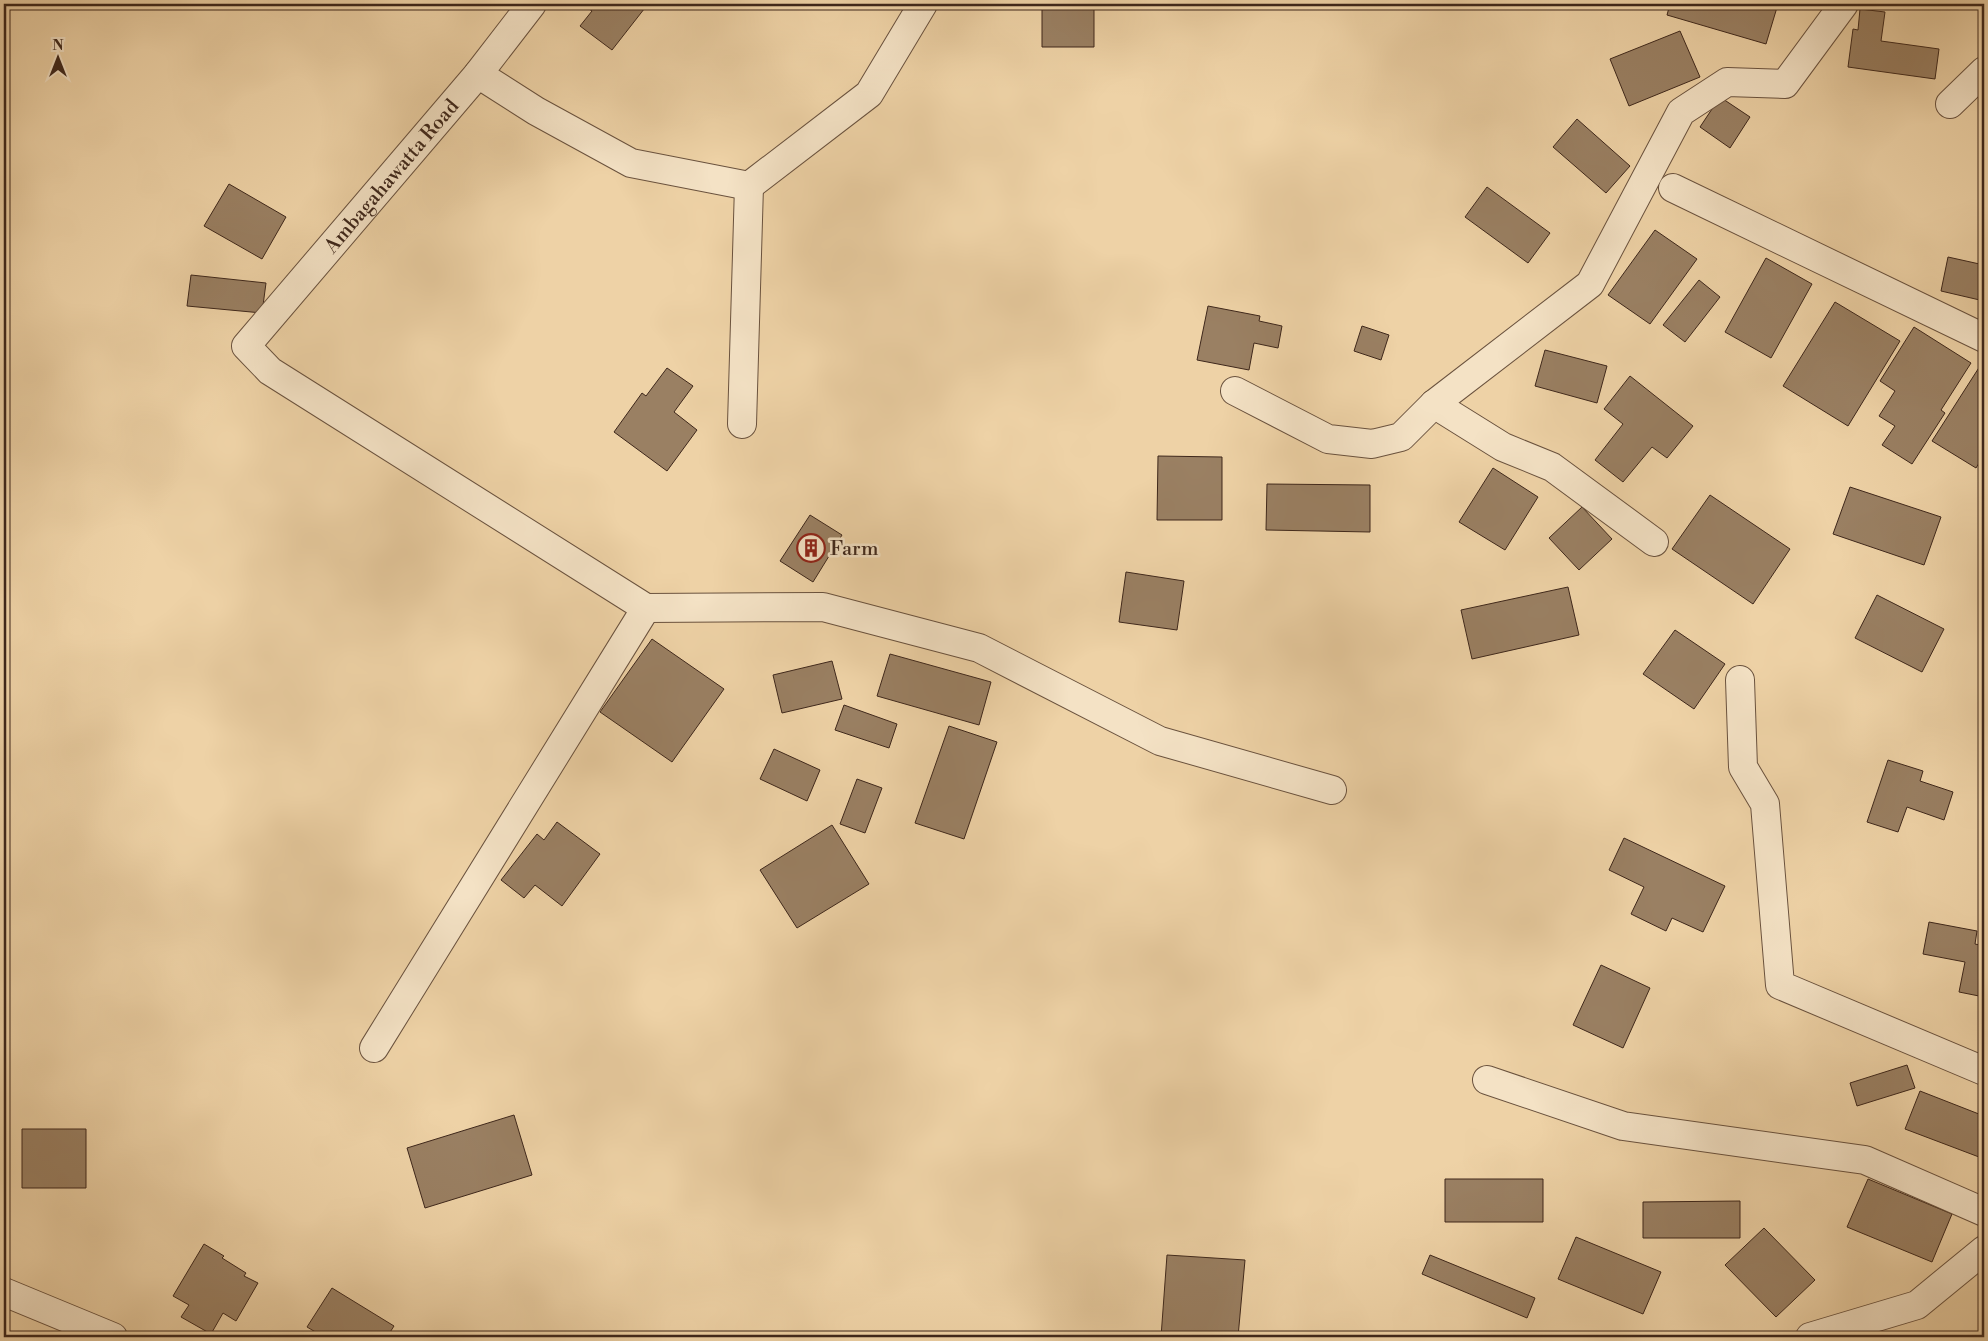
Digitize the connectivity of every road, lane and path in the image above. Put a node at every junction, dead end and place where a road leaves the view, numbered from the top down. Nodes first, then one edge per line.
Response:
1 (532, 4) edge
2 (923, 4) edge
3 (1844, 4) edge
4 (1984, 71) edge
5 (478, 74) junction
6 (1950, 104) dead end
7 (749, 186) junction
8 (1674, 188) dead end
9 (1984, 338) edge
10 (1235, 391) dead end
11 (1434, 404) junction
12 (742, 424) dead end
13 (1654, 542) dead end
14 (646, 608) junction
15 (1740, 680) dead end
16 (1332, 790) dead end
17 (374, 1048) dead end
18 (1984, 1071) edge
19 (1487, 1080) dead end
20 (1984, 1212) edge
21 (1984, 1250) edge
22 (4, 1292) edge
23 (113, 1337) edge
24 (1810, 1337) edge

1 - 5 street, Ambagahawatta Road
2 - 7 street
3 - 11 street
4 - 6 street
5 - 7 street
5 - 14 street, Ambagahawatta Road
7 - 12 street
8 - 9 street
10 - 11 street
11 - 13 street
14 - 16 street
14 - 17 street
15 - 18 street
19 - 20 street
21 - 24 street
22 - 23 street

